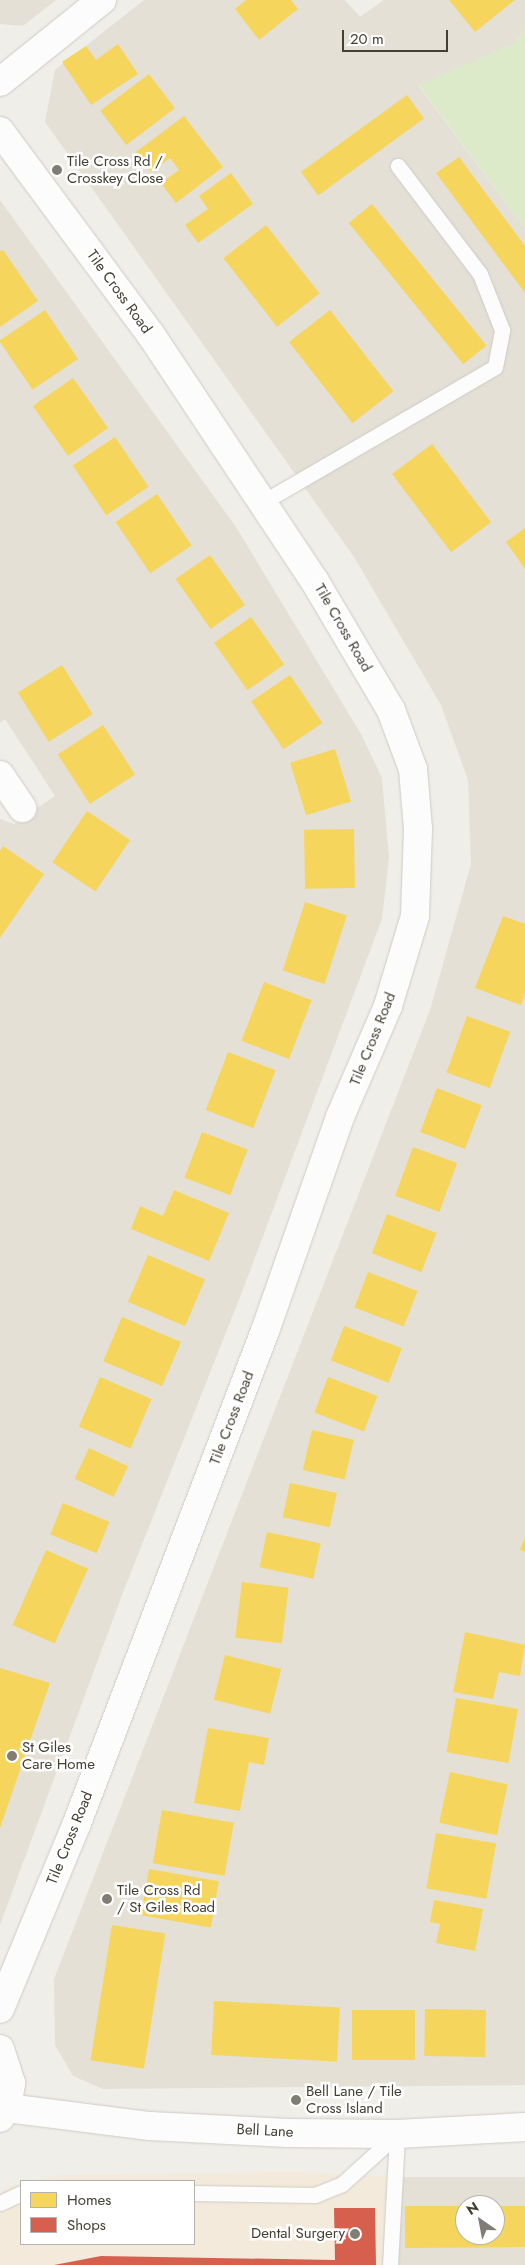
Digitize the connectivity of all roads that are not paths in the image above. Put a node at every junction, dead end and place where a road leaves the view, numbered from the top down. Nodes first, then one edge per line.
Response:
1 (102, 0) edge
2 (0, 82) edge
3 (0, 131) edge
4 (398, 166) dead end
5 (263, 502) junction
6 (0, 775) edge
7 (22, 808) dead end
8 (0, 2009) edge
9 (0, 2049) edge
10 (3, 2113) edge
11 (525, 2127) edge
12 (397, 2134) junction
13 (20, 2193) edge
14 (195, 2193) edge
15 (0, 2203) edge
16 (390, 2265) edge

1 - 2 street
3 - 5 street, Tile Cross Road
4 - 5 lane
5 - 8 street, Tile Cross Road
6 - 7 street
9 - 10 street
10 - 12 street, Bell Lane
11 - 12 street, Bell Lane
12 - 14 lane
12 - 16 lane
13 - 15 lane

